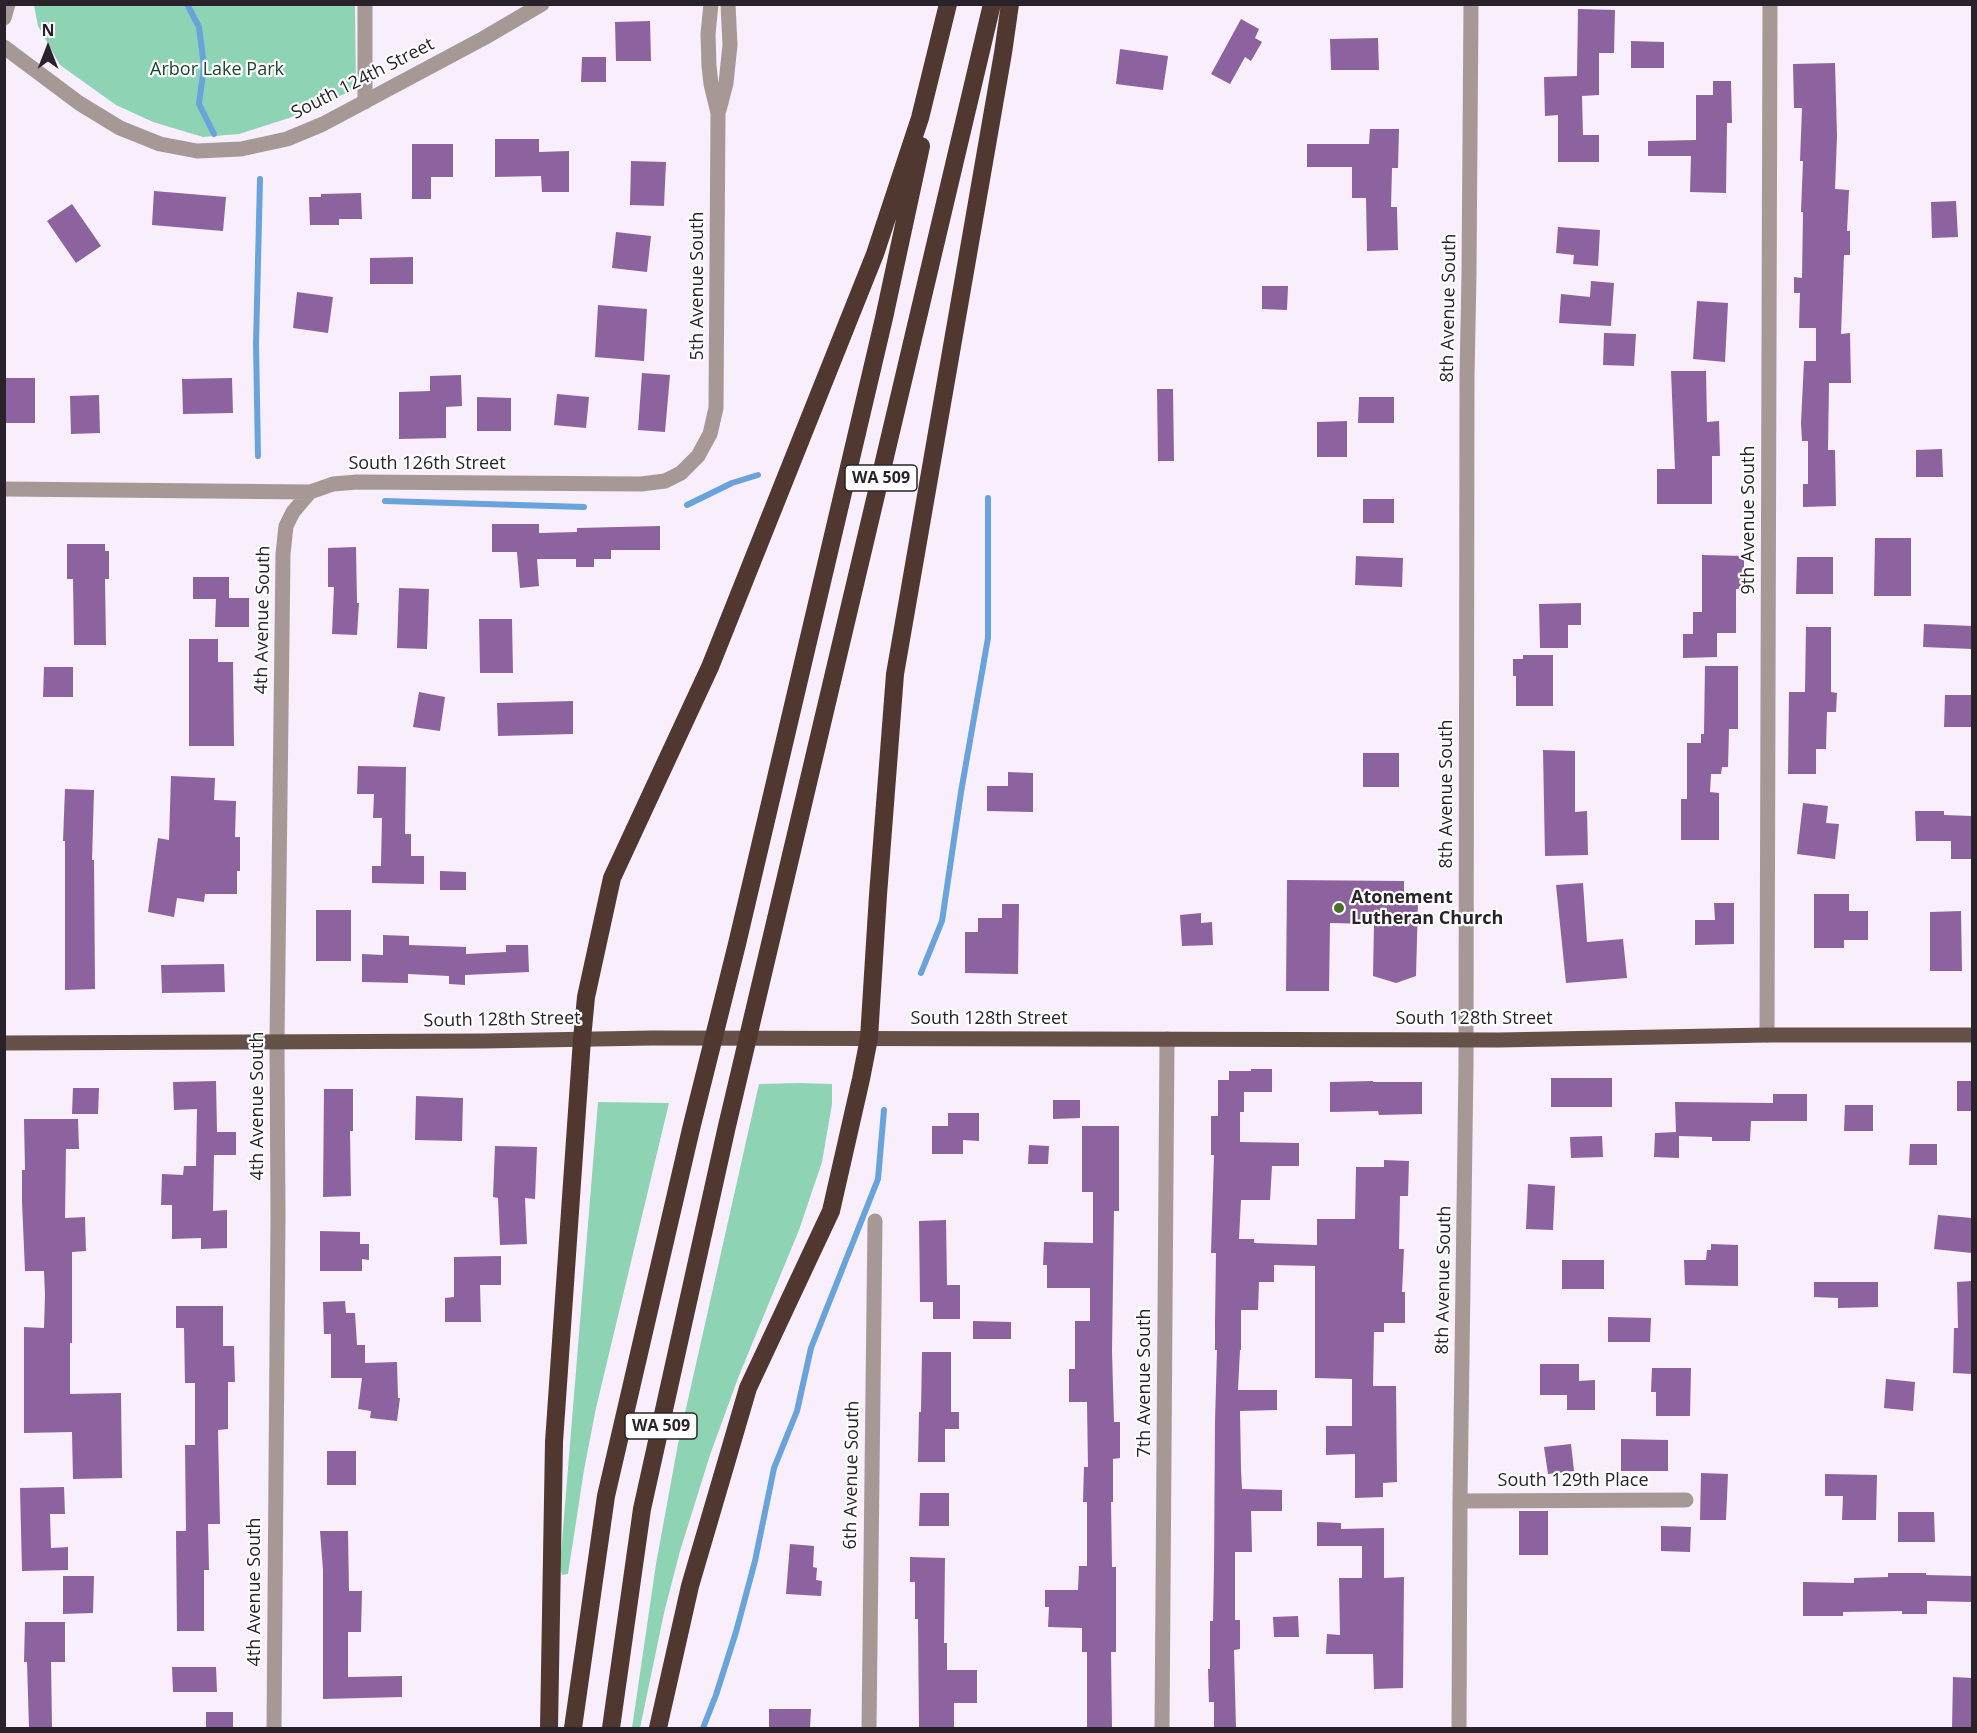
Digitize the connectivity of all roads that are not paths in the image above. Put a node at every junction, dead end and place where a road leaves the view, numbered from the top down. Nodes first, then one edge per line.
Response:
1 (8, 4) edge
2 (365, 4) edge
3 (542, 4) edge
4 (711, 4) edge
5 (728, 4) edge
6 (950, 4) edge
7 (992, 4) edge
8 (1010, 4) edge
9 (1471, 4) edge
10 (1770, 4) edge
11 (4, 18) edge
12 (4, 47) edge
13 (365, 102) junction
14 (718, 113) junction
15 (698, 456) joint
16 (4, 489) edge
17 (310, 492) junction
18 (1767, 1035) junction
19 (1972, 1035) edge
20 (869, 1038) junction
21 (582, 1039) junction
22 (1167, 1039) junction
23 (1466, 1040) junction
24 (277, 1041) junction
25 (4, 1043) edge
26 (875, 1221) dead end
27 (1686, 1500) dead end
28 (1460, 1501) junction
29 (274, 1728) edge
30 (549, 1728) edge
31 (573, 1728) edge
32 (611, 1728) edge
33 (658, 1728) edge
34 (869, 1728) edge
35 (1162, 1728) edge
36 (1459, 1728) edge

1 - 11 street
2 - 13 street
3 - 13 street, South 124th Street
4 - 14 street, 5th Avenue South
5 - 14 street, 5th Avenue South
6 - 21 highway
6 - 31 highway, WA 509
7 - 32 highway, WA 509
8 - 20 highway
9 - 23 street, 8th Avenue South
10 - 18 street, 9th Avenue South
12 - 13 street, South 124th Street
14 - 15 street, 5th Avenue South
15 - 17 street, South 126th Street
16 - 17 street, South 126th Street
17 - 24 street, 4th Avenue South
18 - 19 main road, South 128th Street
18 - 23 main road, South 128th Street
20 - 21 main road, South 128th Street
20 - 22 main road, South 128th Street
20 - 33 highway
21 - 24 main road, South 128th Street
21 - 30 highway
22 - 23 main road, South 128th Street
22 - 35 street, 7th Avenue South
23 - 28 street, 8th Avenue South
24 - 25 main road, South 128th Street
24 - 29 street, 4th Avenue South
26 - 34 street, 6th Avenue South
27 - 28 street, South 129th Place
28 - 36 street, 8th Avenue South

